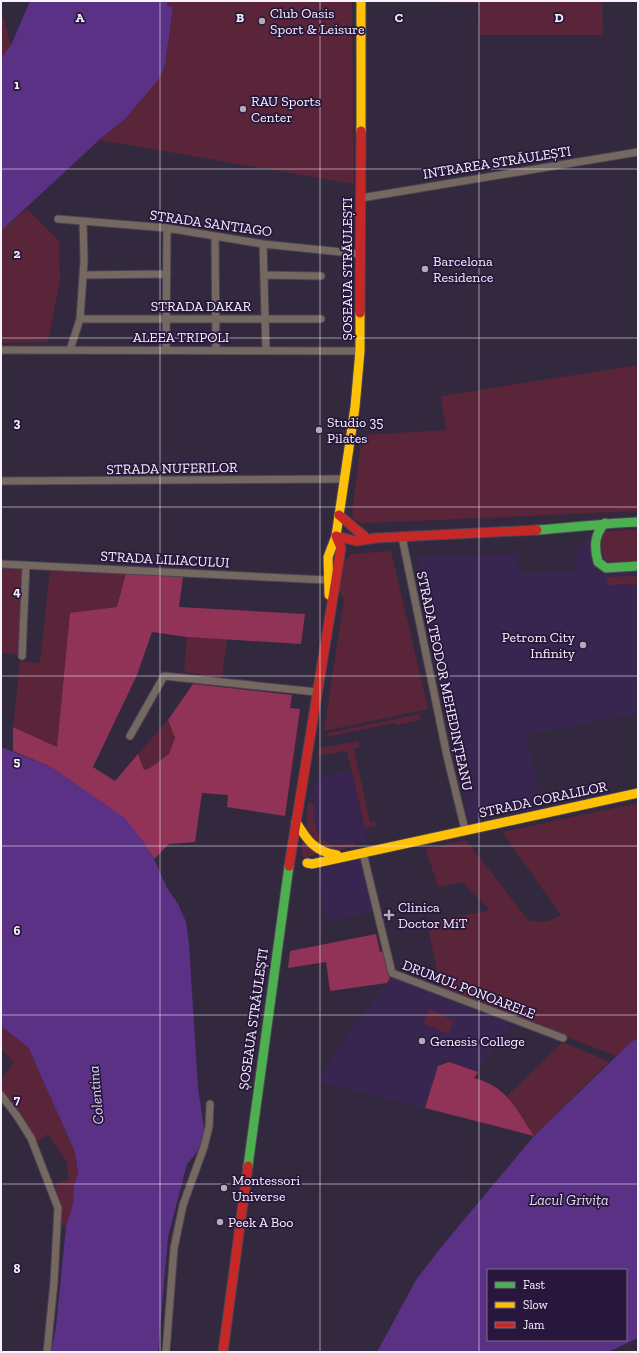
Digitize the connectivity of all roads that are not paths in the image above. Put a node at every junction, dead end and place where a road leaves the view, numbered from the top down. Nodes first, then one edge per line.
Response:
1 (361, 1) edge
2 (638, 152) edge
3 (361, 198) junction
4 (58, 219) dead end
5 (83, 222) junction
6 (167, 228) junction
7 (214, 236) junction
8 (263, 244) junction
9 (360, 254) junction
10 (167, 274) junction
11 (83, 275) junction
12 (264, 275) junction
13 (321, 276) dead end
14 (166, 318) junction
15 (216, 318) junction
16 (80, 319) junction
17 (265, 319) junction
18 (321, 319) dead end
19 (1, 350) edge
20 (70, 350) junction
21 (166, 350) junction
22 (216, 350) junction
23 (266, 350) junction
24 (360, 350) junction
25 (343, 479) junction
26 (1, 482) edge
27 (338, 515) junction
28 (638, 522) edge
29 (605, 523) junction
30 (573, 528) junction
31 (336, 536) junction
32 (402, 537) junction
33 (366, 539) junction
34 (595, 545) junction
35 (340, 553) junction
36 (1, 564) edge
37 (26, 565) junction
38 (638, 566) edge
39 (327, 580) junction
40 (330, 603) junction
41 (22, 656) dead end
42 (317, 692) junction
43 (130, 736) dead end
44 (638, 794) edge
45 (296, 822) junction
46 (465, 830) junction
47 (454, 832) junction
48 (363, 853) junction
49 (337, 855) junction
50 (307, 863) junction
51 (289, 867) junction
52 (563, 1038) dead end
53 (1, 1095) edge
54 (210, 1104) dead end
55 (47, 1352) edge
56 (166, 1352) edge
57 (223, 1352) edge

1 - 3 street, ȘOSEAUA STRĂULEȘTI
2 - 3 street, INTRAREA STRĂULEȘTI
3 - 9 street, ȘOSEAUA STRĂULEȘTI
4 - 5 street, STRADA SANTIAGO
5 - 6 street, STRADA SANTIAGO
5 - 11 street
6 - 7 street, STRADA SANTIAGO
6 - 10 street
7 - 8 street, STRADA SANTIAGO
7 - 15 street
8 - 9 street, STRADA SANTIAGO
8 - 12 street
9 - 24 street, ȘOSEAUA STRĂULEȘTI
10 - 11 street
10 - 14 street
11 - 16 street
12 - 13 street
12 - 17 street
14 - 15 street, STRADA DAKAR
14 - 16 street, STRADA DAKAR
14 - 21 street
15 - 17 street, STRADA DAKAR
15 - 22 street
16 - 20 street
17 - 18 street, STRADA DAKAR
17 - 23 street
19 - 20 street, ALEEA TRIPOLI
20 - 21 street, ALEEA TRIPOLI
21 - 22 street, ALEEA TRIPOLI
22 - 23 street, ALEEA TRIPOLI
23 - 24 street, ALEEA TRIPOLI
24 - 25 street, ȘOSEAUA STRĂULEȘTI
25 - 26 street, STRADA NUFERILOR
25 - 27 street, ȘOSEAUA STRĂULEȘTI
27 - 31 street, ȘOSEAUA STRĂULEȘTI
27 - 33 street
28 - 29 street
29 - 30 street
29 - 34 street
30 - 32 street
30 - 34 street
31 - 33 street
31 - 35 street, ȘOSEAUA STRĂULEȘTI
31 - 39 street, ȘOSEAUA STRĂULEȘTI
32 - 33 street
32 - 46 street, STRADA TEODOR MEHEDINȚEANU
33 - 35 street
34 - 38 street
35 - 40 street, ȘOSEAUA STRĂULEȘTI
36 - 37 street, STRADA LILIACULUI
37 - 39 street, STRADA LILIACULUI
37 - 41 street
39 - 40 street, ȘOSEAUA STRĂULEȘTI
40 - 42 street, ȘOSEAUA STRĂULEȘTI
42 - 43 street
42 - 45 street, ȘOSEAUA STRĂULEȘTI
44 - 46 street, STRADA CORALILOR
45 - 49 street
45 - 51 street, ȘOSEAUA STRĂULEȘTI
46 - 47 street, STRADA CORALILOR
47 - 48 street, STRADA CORALILOR
47 - 49 street, STRADA CORALILOR
48 - 50 street, STRADA CORALILOR
48 - 52 street, DRUMUL PONOARELE
49 - 50 street, STRADA CORALILOR
50 - 51 street, STRADA CORALILOR
51 - 57 street, ȘOSEAUA STRĂULEȘTI
53 - 55 street
54 - 56 street

